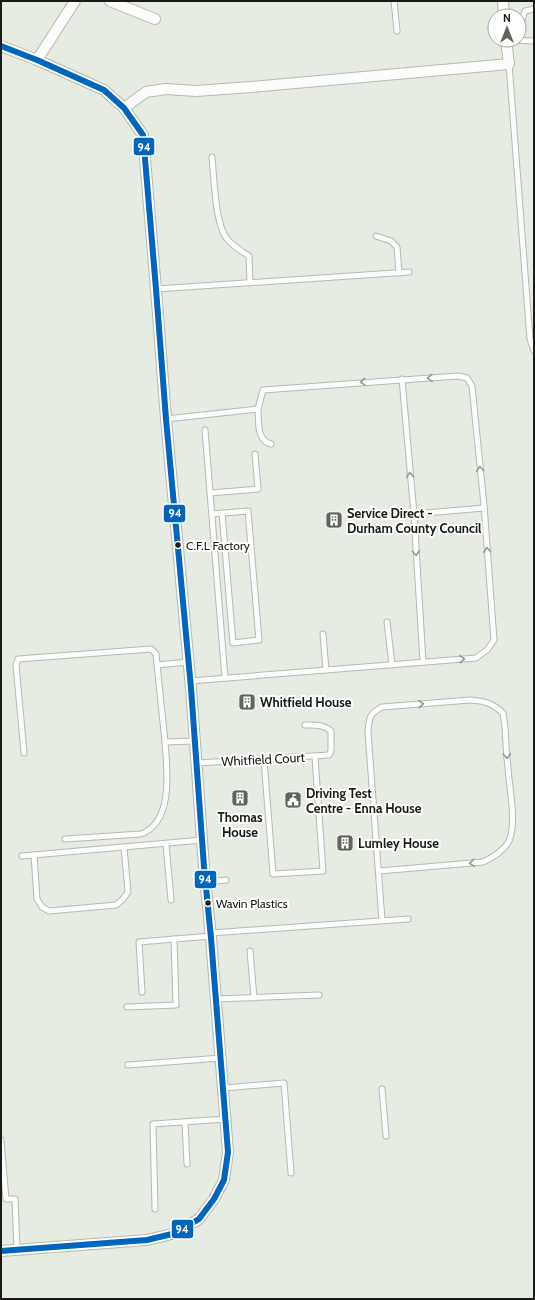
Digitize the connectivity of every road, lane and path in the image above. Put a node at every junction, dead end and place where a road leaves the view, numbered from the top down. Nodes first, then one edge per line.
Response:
1 (75, 1) edge
2 (110, 1) edge
3 (394, 1) edge
4 (154, 20) dead end
5 (397, 31) dead end
6 (1, 46) edge
7 (507, 48) edge
8 (37, 60) junction
9 (509, 64) junction
10 (124, 108) junction
11 (212, 157) dead end
12 (376, 236) dead end
13 (409, 272) dead end
14 (399, 273) junction
15 (250, 283) junction
16 (156, 290) junction
17 (534, 351) edge
18 (402, 380) junction
19 (258, 409) junction
20 (166, 419) junction
21 (205, 430) dead end
22 (271, 444) dead end
23 (255, 454) dead end
24 (210, 493) junction
25 (484, 508) junction
26 (222, 513) dead end
27 (212, 514) junction
28 (414, 514) junction
29 (387, 622) dead end
30 (323, 634) dead end
31 (188, 662) junction
32 (423, 662) junction
33 (392, 664) junction
34 (157, 665) junction
35 (326, 670) junction
36 (224, 678) junction
37 (190, 681) junction
38 (305, 725) dead end
39 (195, 741) junction
40 (165, 742) junction
41 (24, 753) dead end
42 (315, 757) junction
43 (264, 760) junction
44 (197, 763) junction
45 (65, 839) dead end
46 (202, 840) junction
47 (166, 844) junction
48 (124, 847) junction
49 (34, 855) junction
50 (22, 856) dead end
51 (379, 871) junction
52 (226, 880) dead end
53 (206, 882) junction
54 (171, 900) dead end
55 (408, 919) dead end
56 (382, 920) junction
57 (211, 935) junction
58 (174, 939) junction
59 (250, 951) dead end
60 (142, 992) dead end
61 (319, 995) dead end
62 (254, 998) junction
63 (216, 999) junction
64 (127, 1008) dead end
65 (221, 1058) junction
66 (128, 1065) dead end
67 (224, 1088) junction
68 (382, 1089) dead end
69 (226, 1119) junction
70 (185, 1122) junction
71 (386, 1136) dead end
72 (1, 1140) edge
73 (187, 1164) dead end
74 (291, 1173) dead end
75 (155, 1209) dead end
76 (17, 1250) junction
77 (1, 1251) edge

1 - 8 street
2 - 4 street
3 - 5 lane
6 - 8 street
7 - 9 street
8 - 10 street
9 - 10 street
9 - 17 lane
10 - 16 street
11 - 15 lane
12 - 14 lane
13 - 14 lane
14 - 15 lane
15 - 16 lane
16 - 20 street
18 -> 19 lane
25 -> 18 lane
28 -> 18 lane
19 - 20 lane
19 - 22 lane
20 - 31 street
21 - 24 lane
23 - 24 lane
24 - 27 lane
25 - 28 lane
32 -> 25 lane
26 - 27 lane
27 - 36 lane
28 -> 32 lane
29 - 33 lane
30 - 35 lane
31 - 34 lane
31 - 37 street
32 - 33 lane
33 - 35 lane
34 - 40 lane
34 - 41 lane
35 - 36 lane
36 - 37 lane
37 - 39 street
38 - 42 lane, Whitfield Court
39 - 40 lane
39 - 44 street
40 - 45 lane
42 - 43 lane, Whitfield Court
42 - 43 lane
43 - 44 lane, Whitfield Court
44 - 46 street
46 - 47 lane
46 - 53 street
47 - 48 lane
47 - 54 lane
48 - 49 lane
48 - 49 lane
49 - 50 lane
51 -> 51 lane
51 - 56 lane
52 - 53 lane
53 - 57 street
55 - 56 lane
56 - 57 lane
57 - 58 lane
57 - 63 street
58 - 60 lane
58 - 64 lane
59 - 62 lane
61 - 62 lane
62 - 63 lane
63 - 65 street
65 - 66 lane
65 - 67 street
67 - 69 street
67 - 74 lane
68 - 71 lane
69 - 70 lane
69 - 76 street
70 - 73 lane
70 - 75 lane
72 - 76 lane
76 - 77 street

